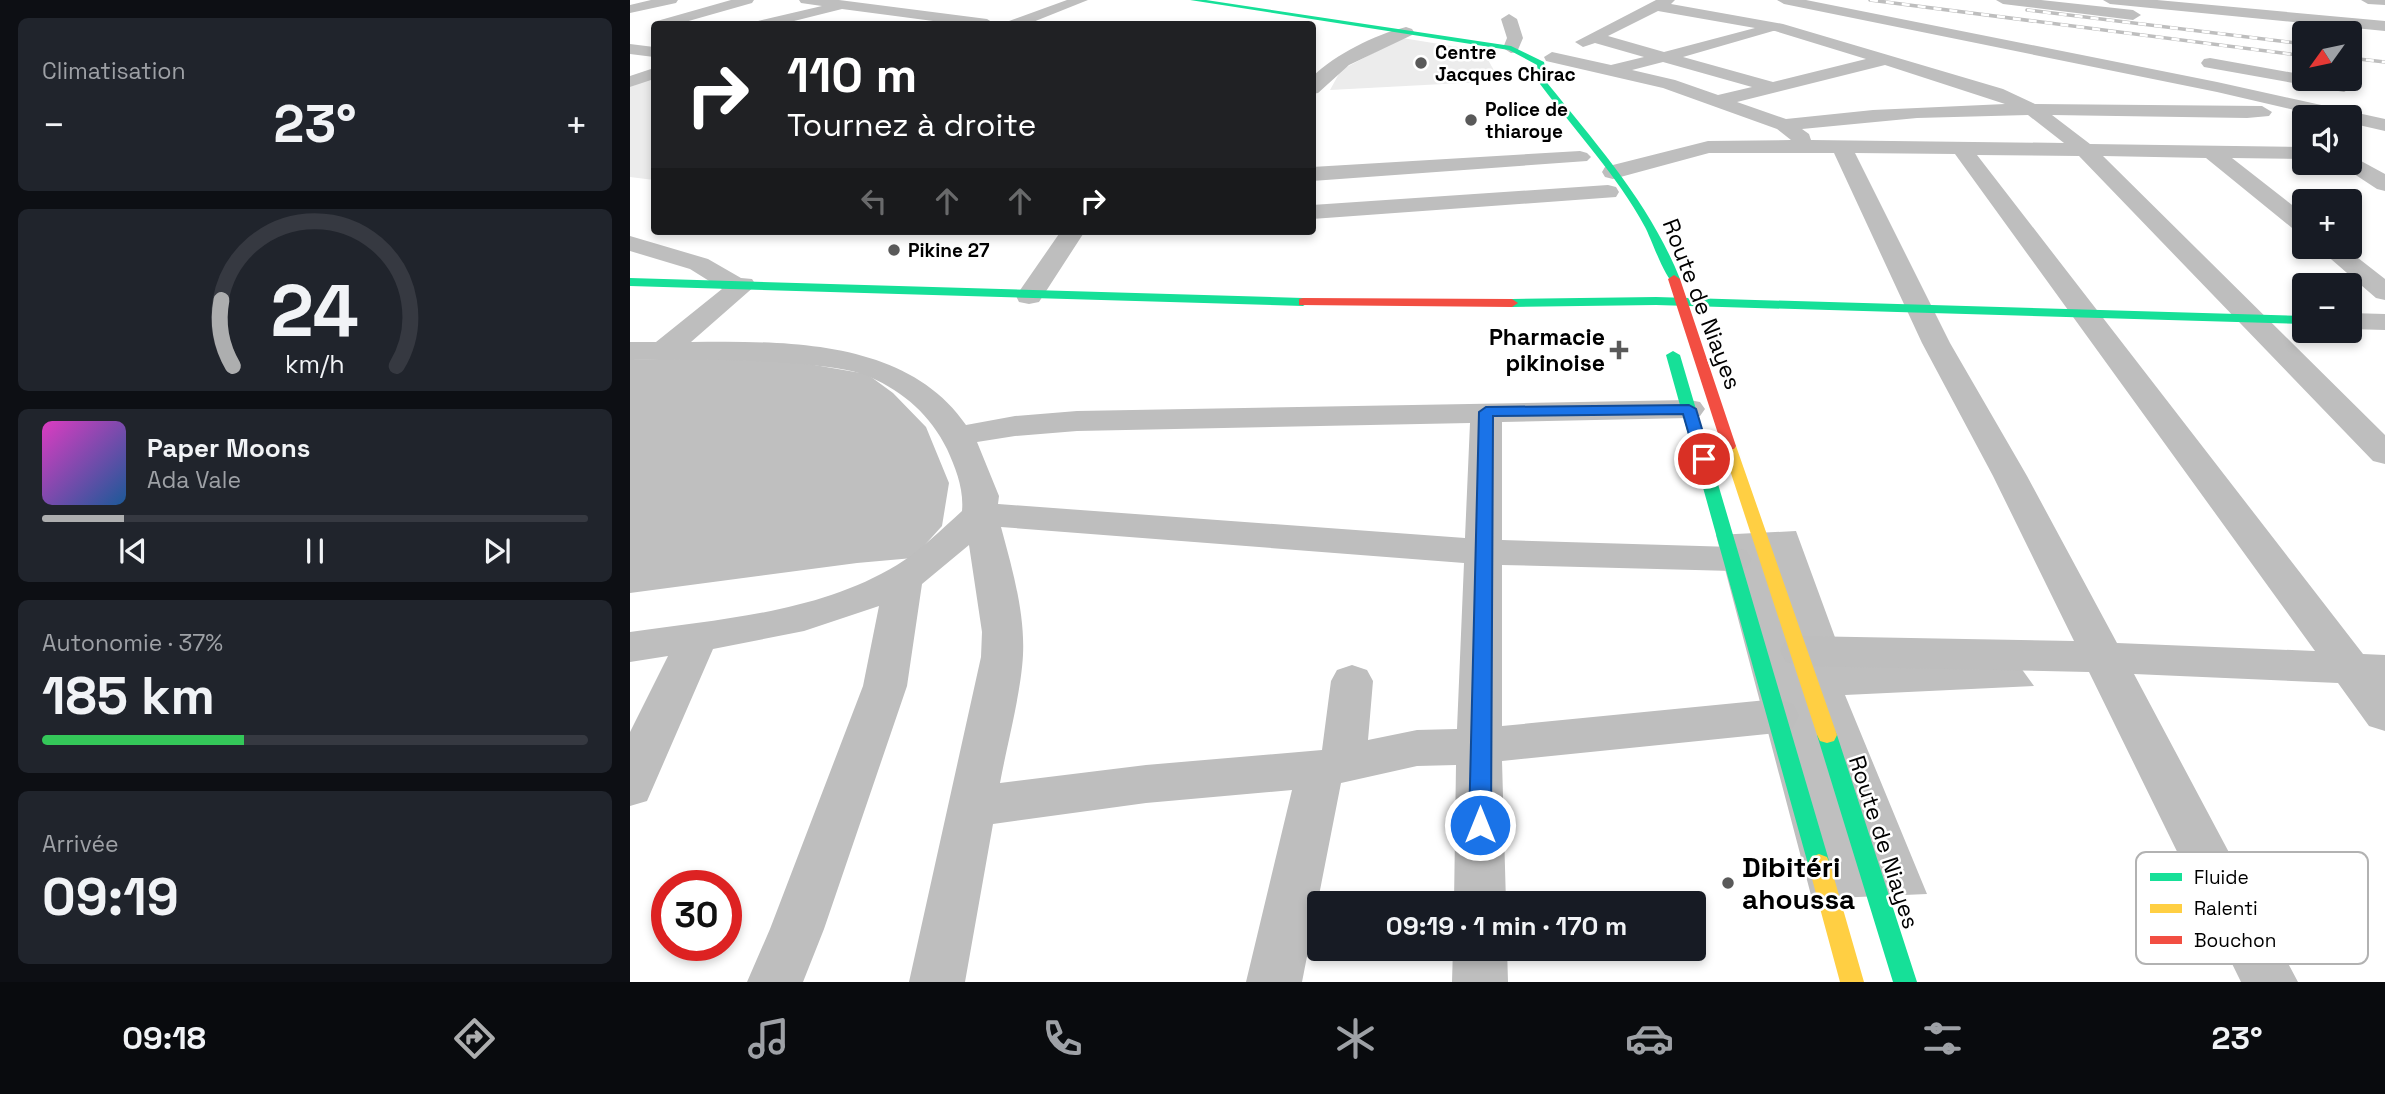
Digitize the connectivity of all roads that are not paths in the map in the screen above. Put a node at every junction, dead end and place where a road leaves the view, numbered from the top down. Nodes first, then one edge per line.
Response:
1 (671, 0) edge
2 (747, 0) edge
3 (806, 0) edge
4 (866, 0) edge
5 (1081, 0) edge
6 (1193, 0) edge
7 (1784, 0) edge
8 (2003, 0) edge
9 (2110, 0) edge
10 (2257, 0) edge
11 (2368, 0) edge
12 (2385, 1) edge
13 (1662, 3) edge
14 (840, 6) junction
15 (2331, 6) dead end
16 (630, 9) edge
17 (1835, 9) junction
18 (2267, 15) junction
19 (1509, 19) dead end
20 (674, 21) edge
21 (777, 21) edge
22 (962, 21) edge
23 (1023, 21) edge
24 (2332, 21) edge
25 (2351, 21) edge
26 (2362, 24) edge
27 (2385, 26) edge
28 (1777, 27) junction
29 (2273, 31) junction
30 (1406, 32) junction
31 (2292, 34) dead end
32 (1965, 35) junction
33 (1593, 37) junction
34 (1511, 48) junction
35 (630, 49) edge
36 (651, 51) edge
37 (651, 51) edge
38 (1325, 53) dead end
39 (630, 56) edge
40 (1664, 56) junction
41 (1351, 57) junction
42 (2069, 57) junction
43 (1543, 58) junction
44 (1887, 60) junction
45 (2194, 61) dead end
46 (2029, 67) dead end
47 (1610, 71) junction
48 (651, 74) edge
49 (2003, 74) dead end
50 (2292, 76) edge
51 (1316, 80) edge
52 (630, 82) edge
53 (1965, 84) junction
54 (2217, 87) junction
55 (1776, 88) junction
56 (2353, 91) edge
57 (1996, 93) junction
58 (1717, 102) junction
59 (2299, 105) edge
60 (2375, 105) edge
61 (2292, 108) edge
62 (2033, 110) junction
63 (2139, 110) junction
64 (1946, 111) junction
65 (2362, 120) edge
66 (1784, 125) junction
67 (2385, 125) edge
68 (1562, 127) junction
69 (1827, 146) junction
70 (1968, 147) junction
71 (2084, 149) junction
72 (2204, 151) junction
73 (2292, 153) edge
74 (2362, 154) edge
75 (2373, 154) dead end
76 (2362, 169) edge
77 (1316, 174) edge
78 (1600, 177) junction
79 (2385, 184) edge
80 (1316, 212) edge
81 (2292, 217) edge
82 (1070, 235) edge
83 (630, 243) edge
84 (2344, 259) edge
85 (630, 282) edge
86 (1650, 283) dead end
87 (738, 285) junction
88 (2385, 292) edge
89 (1029, 296) junction
90 (1681, 302) junction
91 (1657, 307) junction
92 (1920, 309) junction
93 (2086, 314) junction
94 (2248, 318) junction
95 (2292, 320) edge
96 (2362, 321) edge
97 (2385, 322) edge
98 (1667, 337) dead end
99 (648, 350) edge
100 (1689, 409) junction
101 (1486, 412) junction
102 (957, 436) junction
103 (2385, 454) edge
104 (981, 514) junction
105 (1484, 552) junction
106 (1733, 559) junction
107 (904, 578) junction
108 (698, 636) junction
109 (630, 648) edge
110 (1801, 651) junction
111 (2103, 657) junction
112 (2368, 670) edge
113 (1352, 681) dead end
114 (2385, 714) edge
115 (1777, 716) junction
116 (1479, 746) junction
117 (1331, 767) junction
118 (630, 787) edge
119 (971, 807) junction
120 (2203, 852) edge
121 (1480, 891) edge
122 (1480, 961) edge
123 (2261, 964) edge
124 (775, 982) edge
125 (937, 982) edge
126 (1274, 982) edge
127 (1480, 982) edge
128 (1852, 982) edge
129 (1905, 982) edge
130 (2270, 982) edge

1 - 16 street
2 - 20 street
3 - 14 street
4 - 14 street
5 - 23 street
6 - 30 main road
7 - 17 street
8 - 29 street
9 - 18 street
10 - 18 street
11 - 12 street
13 - 28 street
13 - 33 street
14 - 21 street
14 - 22 street
15 - 25 street
17 - 28 street
17 - 32 street
18 - 24 street
18 - 29 street
19 - 34 street
26 - 27 street
28 - 40 street
28 - 44 street
29 - 31 street
30 - 34 main road
30 - 41 street
32 - 42 street
32 - 44 street
33 - 40 street
33 - 43 street
34 - 43 main road
35 - 36 street
37 - 39 street
38 - 41 street
40 - 47 street
40 - 55 street
41 - 51 street
42 - 46 street
42 - 54 street
43 - 47 street
43 - 68 main road, Route de Niayes
43 - 68 main road, Route de Niayes
44 - 53 street
44 - 55 street
45 - 50 street
47 - 58 street
48 - 52 street
49 - 53 street
53 - 57 street
54 - 57 street
54 - 59 street
55 - 58 street
56 - 60 street
57 - 62 street
58 - 66 street
61 - 63 street
62 - 63 street
62 - 64 street
62 - 71 street
63 - 72 street
64 - 66 street
64 - 70 street
65 - 67 street
66 - 69 street
68 - 78 main road, Route de Niayes
68 - 78 main road, Route de Niayes
69 - 70 street
69 - 78 street
69 - 92 street
70 - 71 street
70 - 93 street
71 - 72 street
71 - 94 street
72 - 73 street
72 - 81 street
74 - 75 street
76 - 79 street
77 - 78 street
78 - 80 street
78 - 90 main road, Route de Niayes
82 - 89 street
83 - 87 street
84 - 88 street
85 - 87 main road
86 - 91 main road, Route de Niayes
87 - 89 main road
87 - 99 street
89 - 91 main road
90 - 91 main road
90 - 92 main road
90 - 110 main road, Route de Niayes
92 - 93 main road
92 - 111 street
93 - 94 main road
93 - 112 street
94 - 95 main road
94 - 103 street
96 - 97 street
98 - 100 main road, Route de Niayes
99 - 102 street
100 - 101 street
100 - 106 main road, Route de Niayes
101 - 102 street
101 - 105 street
102 - 104 street
104 - 105 street
104 - 107 street
104 - 119 street
105 - 106 street
105 - 116 street
106 - 115 main road, Route de Niayes
107 - 108 street
107 - 124 street
108 - 109 street
108 - 118 street
110 - 111 street
110 - 129 main road, Route de Niayes
111 - 112 street
111 - 120 street
112 - 114 street
113 - 117 street
115 - 116 street
115 - 128 main road, Route de Niayes
116 - 117 street
116 - 121 street
117 - 119 street
117 - 126 street
119 - 125 street
122 - 127 street
123 - 130 street

